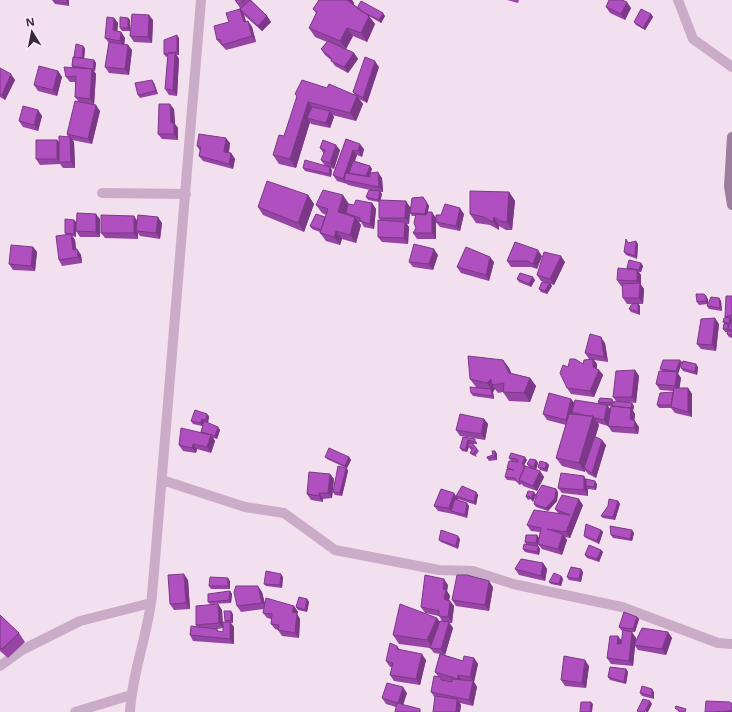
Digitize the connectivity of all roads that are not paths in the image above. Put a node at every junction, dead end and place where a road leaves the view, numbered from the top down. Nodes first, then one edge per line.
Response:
1 (201, 0) edge
2 (678, 0) edge
3 (732, 67) edge
4 (732, 137) edge
5 (102, 193) dead end
6 (186, 194) junction
7 (732, 205) edge
8 (162, 480) junction
9 (151, 603) junction
10 (732, 644) edge
11 (0, 666) edge
12 (131, 695) junction
13 (75, 712) edge
14 (130, 712) edge

1 - 6 street
2 - 3 street
4 - 7 main road
5 - 6 street
6 - 8 street
8 - 9 street
8 - 10 street
9 - 11 street
9 - 12 street
12 - 13 street
12 - 14 street

